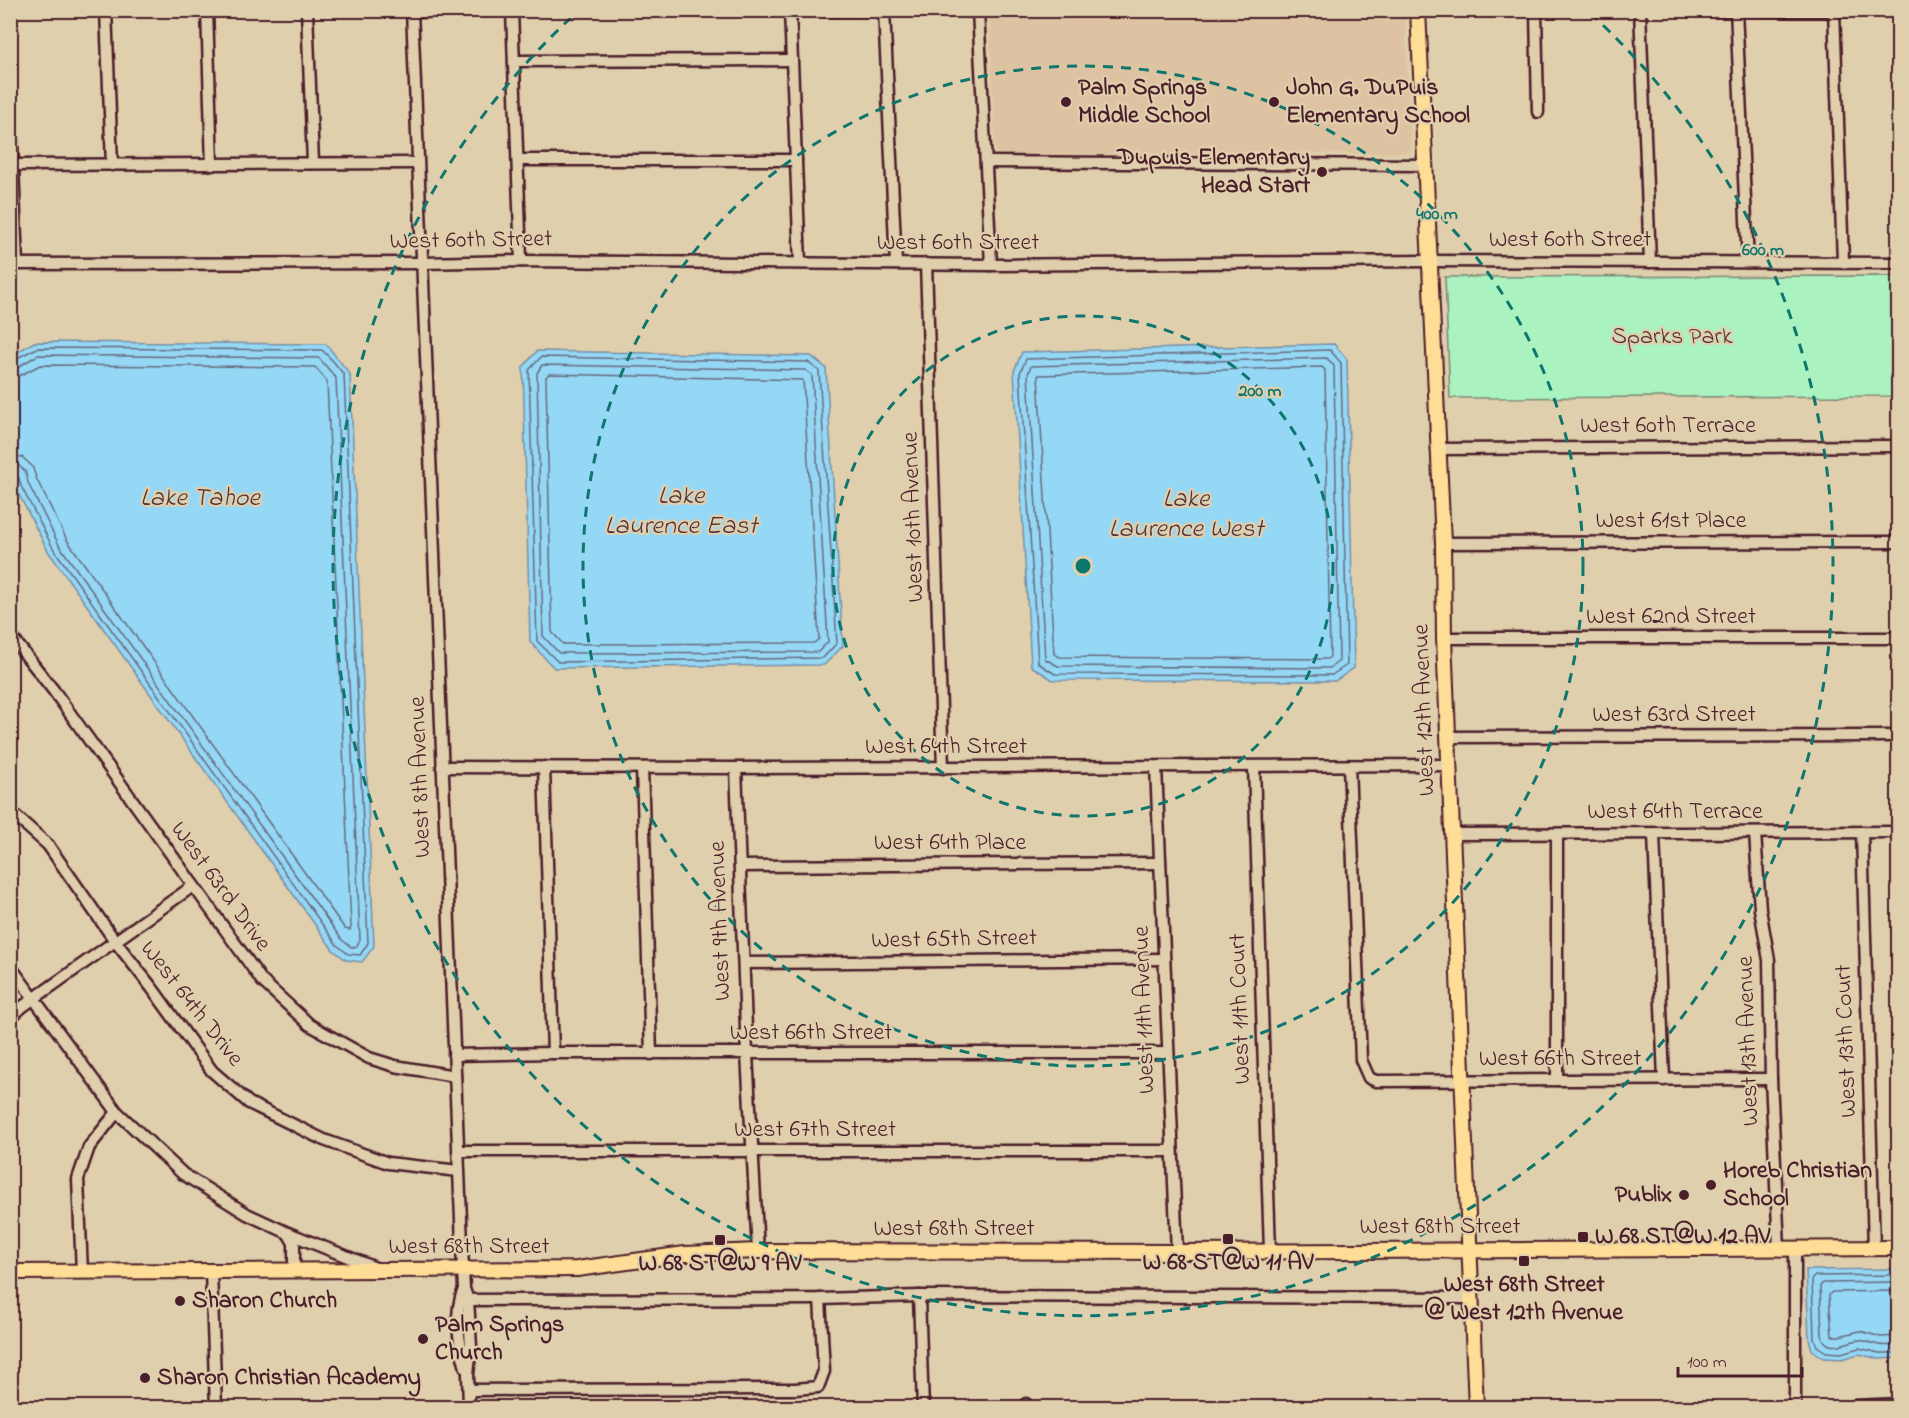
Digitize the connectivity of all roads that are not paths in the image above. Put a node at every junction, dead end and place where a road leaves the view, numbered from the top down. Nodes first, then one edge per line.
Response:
1 (106, 10) edge
2 (207, 10) edge
3 (308, 10) edge
4 (494, 10) edge
5 (512, 10) edge
6 (871, 10) edge
7 (884, 10) edge
8 (905, 10) edge
9 (1514, 10) edge
10 (1536, 10) edge
11 (1640, 10) edge
12 (1692, 10) edge
13 (412, 11) edge
14 (790, 11) edge
15 (978, 11) edge
16 (1418, 11) edge
17 (1736, 11) edge
18 (1834, 11) edge
19 (1899, 11) edge
20 (792, 60) junction
21 (514, 61) junction
22 (10, 93) edge
23 (1539, 112) dead end
24 (518, 160) junction
25 (796, 160) junction
26 (987, 162) junction
27 (313, 163) junction
28 (417, 163) junction
29 (14, 165) junction
30 (112, 165) junction
31 (212, 165) junction
32 (1425, 165) junction
33 (521, 261) junction
34 (1429, 261) junction
35 (1650, 262) junction
36 (1748, 262) junction
37 (1843, 262) junction
38 (1899, 262) edge
39 (421, 263) junction
40 (800, 263) junction
41 (14, 264) edge
42 (896, 264) junction
43 (926, 264) junction
44 (991, 265) junction
45 (1899, 446) edge
46 (1437, 449) junction
47 (1899, 542) edge
48 (1443, 543) junction
49 (1444, 638) junction
50 (1899, 638) edge
51 (12, 639) edge
52 (1899, 736) edge
53 (1449, 737) junction
54 (1450, 765) junction
55 (1254, 766) junction
56 (1349, 766) junction
57 (442, 767) junction
58 (544, 767) junction
59 (1156, 767) junction
60 (642, 768) junction
61 (736, 768) junction
62 (943, 768) junction
63 (10, 811) edge
64 (1862, 832) junction
65 (1899, 832) edge
66 (1755, 833) junction
67 (1453, 834) junction
68 (1557, 834) junction
69 (1654, 834) junction
70 (1160, 863) junction
71 (740, 866) junction
72 (193, 886) junction
73 (115, 941) junction
74 (1164, 959) junction
75 (744, 963) junction
76 (10, 966) edge
77 (35, 1000) junction
78 (10, 1018) edge
79 (554, 1053) junction
80 (1168, 1053) junction
81 (651, 1054) junction
82 (747, 1054) junction
83 (454, 1055) junction
84 (455, 1076) junction
85 (1771, 1079) junction
86 (1557, 1080) junction
87 (1664, 1080) junction
88 (1463, 1081) junction
89 (117, 1112) junction
90 (754, 1150) junction
91 (458, 1151) junction
92 (1172, 1151) junction
93 (459, 1171) junction
94 (288, 1233) junction
95 (1779, 1248) junction
96 (1796, 1248) junction
97 (1874, 1248) junction
98 (1899, 1248) edge
99 (1470, 1250) junction
100 (758, 1251) junction
101 (1270, 1251) junction
102 (1177, 1252) junction
103 (379, 1269) junction
104 (463, 1269) junction
105 (294, 1270) junction
106 (211, 1271) junction
107 (10, 1272) edge
108 (82, 1272) junction
109 (464, 1289) junction
110 (920, 1296) junction
111 (1472, 1298) junction
112 (820, 1299) junction
113 (468, 1300) junction
114 (468, 1374) junction
115 (469, 1390) junction
116 (1899, 1404) edge
117 (216, 1407) edge
118 (469, 1407) edge
119 (923, 1407) edge
120 (1476, 1407) edge
121 (1796, 1407) edge
122 (1855, 1407) edge

1 - 30 street
2 - 31 street
3 - 27 street
4 - 13 street
5 - 21 street
6 - 14 street
7 - 42 street
8 - 15 street
9 - 16 street
10 - 23 street
11 - 35 street
12 - 17 street
13 - 28 street, West 8th Avenue
14 - 20 street
15 - 26 street
16 - 32 main road, West 12th Avenue
17 - 18 street
17 - 36 street
18 - 19 street
18 - 37 street
20 - 21 street
20 - 25 street
21 - 24 street
22 - 29 street
24 - 25 street
24 - 33 street
25 - 40 street
26 - 32 street
26 - 44 street
27 - 28 street
27 - 31 street
28 - 39 street, West 8th Avenue
29 - 30 street
29 - 41 street
30 - 31 street
32 - 34 main road, West 12th Avenue
33 - 39 street, West 60th Street
33 - 40 street, West 60th Street
34 - 35 street, West 60th Street
34 - 44 street, West 60th Street
34 - 46 main road, West 12th Avenue
35 - 36 street, West 60th Street
36 - 37 street, West 60th Street
37 - 38 street, West 60th Street
39 - 41 street, West 60th Street
39 - 57 street, West 8th Avenue
40 - 42 street, West 60th Street
42 - 43 street, West 60th Street
43 - 44 street, West 60th Street
43 - 62 street, West 10th Avenue
45 - 46 street, West 60th Terrace
46 - 48 main road, West 12th Avenue
47 - 48 street, West 61st Place
48 - 49 main road, West 12th Avenue
49 - 50 street, West 62nd Street
49 - 53 main road, West 12th Avenue
51 - 72 street, West 63rd Drive
52 - 53 street, West 63rd Street
53 - 54 main road, West 12th Avenue
54 - 56 street, West 64th Street
54 - 67 main road, West 12th Avenue
55 - 56 street, West 64th Street
55 - 59 street, West 64th Street
55 - 101 street, West 11th Court
56 - 88 street, West 66th Street
57 - 58 street, West 64th Street
57 - 83 street, West 8th Avenue
58 - 60 street, West 64th Street
58 - 79 street
59 - 62 street, West 64th Street
59 - 70 street, West 11th Avenue
60 - 61 street, West 64th Street
60 - 81 street
61 - 62 street, West 64th Street
61 - 71 street, West 9th Avenue
63 - 73 street, West 64th Drive
64 - 65 street, West 64th Terrace
64 - 66 street, West 64th Terrace
64 - 97 street, West 13th Court
66 - 69 street, West 64th Terrace
66 - 85 street, West 13th Avenue
67 - 68 street, West 64th Terrace
67 - 88 main road, West 12th Avenue
68 - 69 street, West 64th Terrace
68 - 86 street
69 - 87 street
70 - 71 street, West 64th Place
70 - 74 street, West 11th Avenue
71 - 75 street, West 9th Avenue
72 - 73 street
72 - 84 street, West 63rd Drive
73 - 77 street
73 - 93 street, West 64th Drive
74 - 75 street, West 65th Street
74 - 80 street, West 11th Avenue
75 - 82 street, West 9th Avenue
76 - 77 street
77 - 78 street
77 - 89 street
79 - 81 street, West 66th Street
79 - 83 street, West 66th Street
80 - 82 street, West 66th Street
80 - 92 street, West 11th Avenue
81 - 82 street, West 66th Street
82 - 90 street, West 9th Avenue
83 - 84 street, West 8th Avenue
84 - 91 street, West 8th Avenue
85 - 87 street, West 66th Street
85 - 95 street, West 13th Avenue
86 - 87 street, West 66th Street
86 - 88 street, West 66th Street
88 - 99 main road, West 12th Avenue
89 - 94 street
89 - 108 street
90 - 91 street, West 67th Street
90 - 92 street, West 67th Street
90 - 100 street, West 9th Avenue
91 - 93 street, West 8th Avenue
92 - 102 street, West 11th Avenue
93 - 104 street, West 8th Avenue
94 - 103 street
94 - 105 street
95 - 96 main road, West 68th Street
95 - 99 main road, West 68th Street
96 - 97 main road, West 68th Street
96 - 121 street
97 - 98 main road, West 68th Street
99 - 101 main road, West 68th Street
99 - 111 main road, West 12th Avenue
100 - 102 main road, West 68th Street
100 - 104 main road, West 68th Street
101 - 102 main road, West 68th Street
103 - 104 main road, West 68th Street
103 - 105 main road, West 68th Street
104 - 109 street, West 8th Avenue
105 - 106 main road, West 68th Street
106 - 108 main road, West 68th Street
106 - 117 street
107 - 108 main road, West 68th Street
109 - 113 street, West 8th Avenue
109 - 114 street, West 8th Avenue
110 - 111 street
110 - 112 street
110 - 119 street
111 - 120 main road, West 12th Avenue
112 - 113 street
112 - 115 street
113 - 114 street, West 8th Avenue
114 - 115 street, West 8th Avenue
115 - 118 street, West 8th Avenue
116 - 122 street

